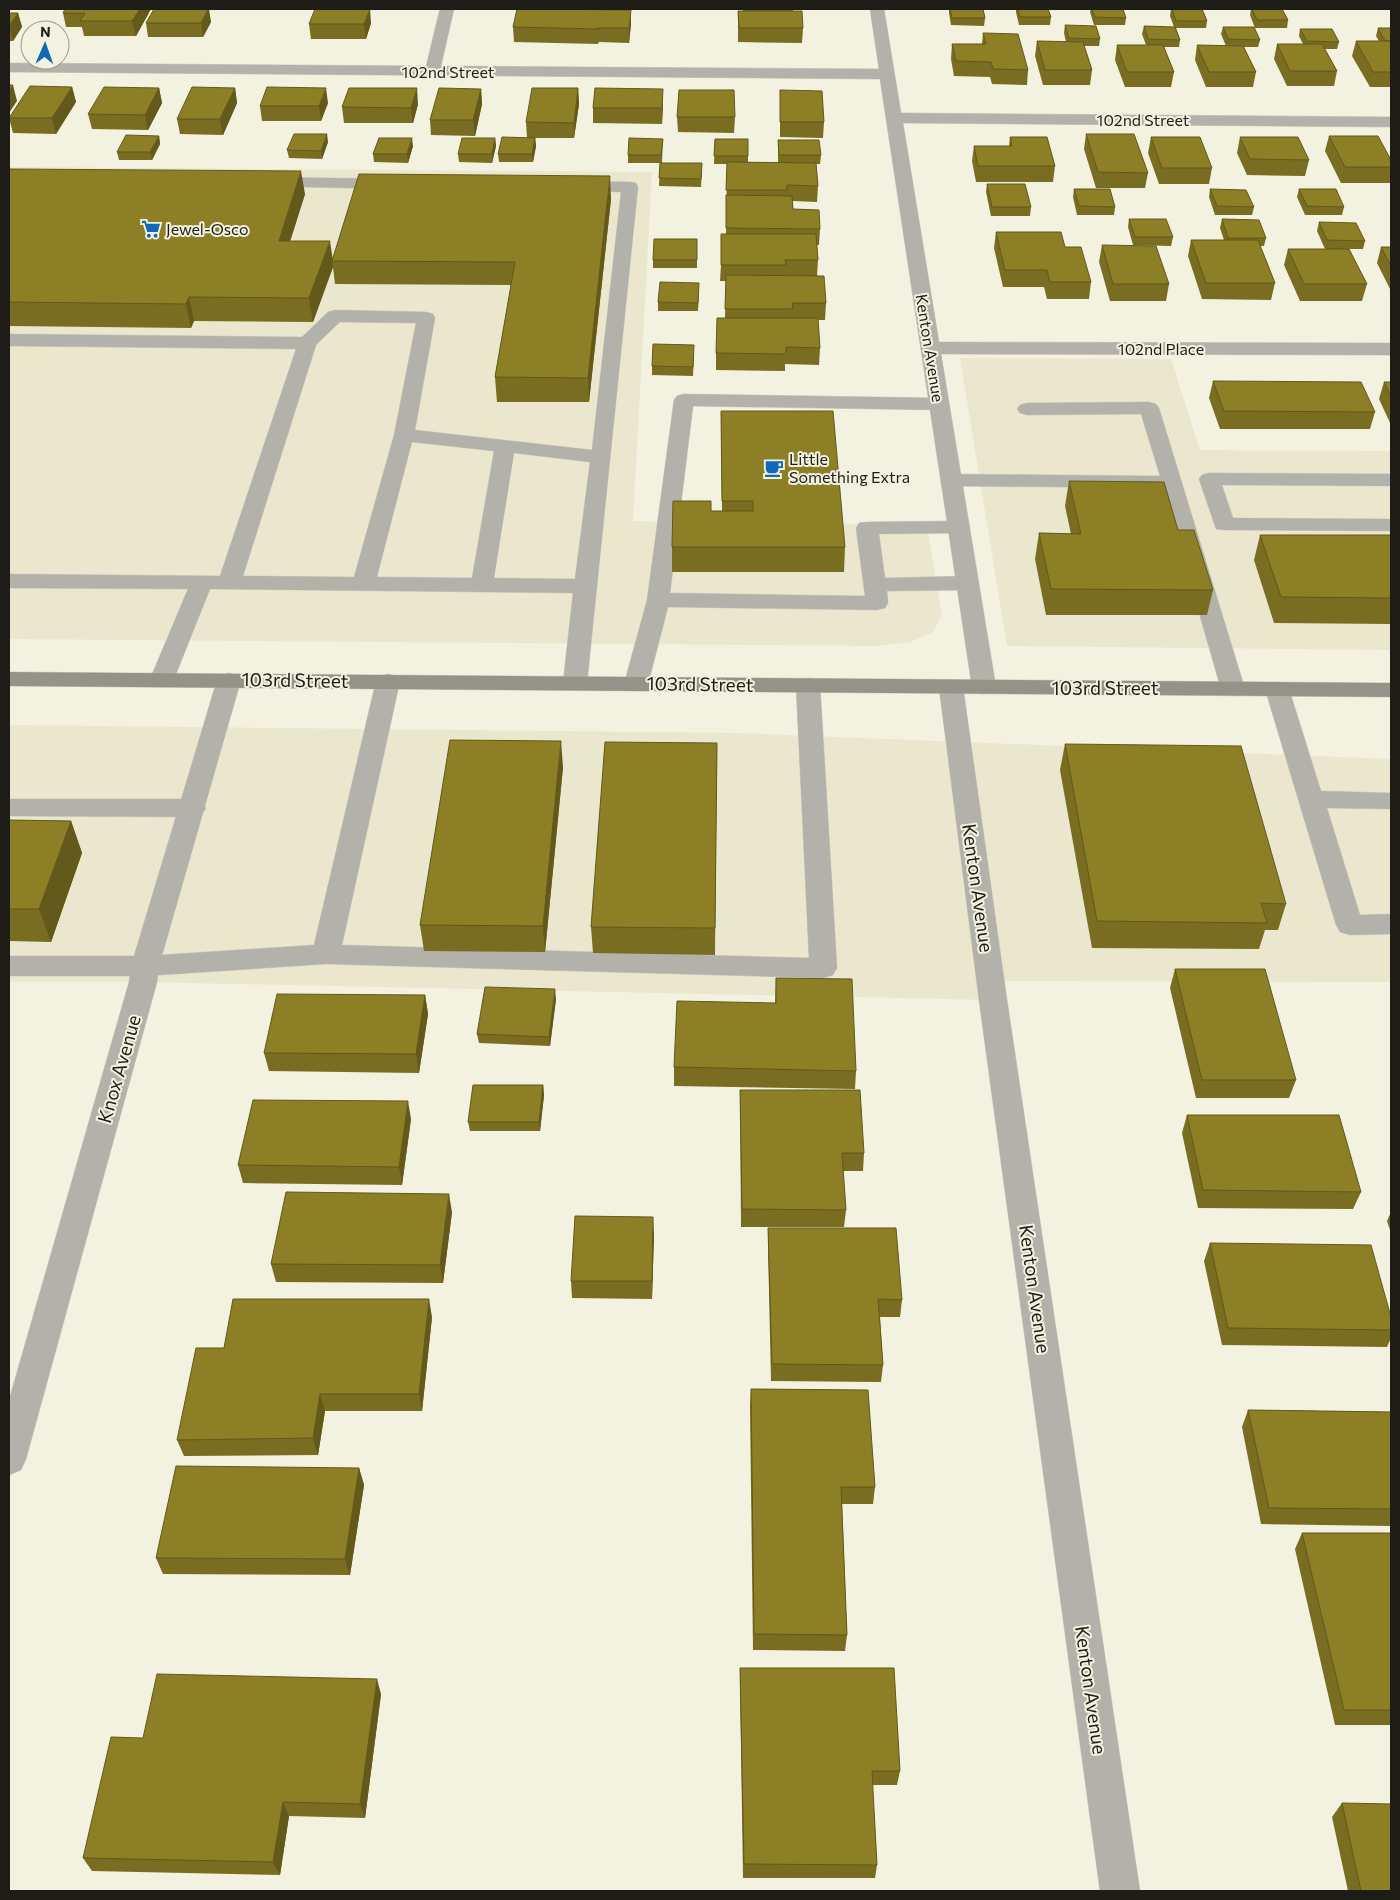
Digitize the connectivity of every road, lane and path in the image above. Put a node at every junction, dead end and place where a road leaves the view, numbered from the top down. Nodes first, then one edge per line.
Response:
1 (447, 9) edge
2 (877, 9) edge
3 (9, 68) edge
4 (432, 72) junction
5 (887, 74) junction
6 (894, 118) junction
7 (1391, 122) edge
8 (246, 182) edge
9 (403, 184) edge
10 (561, 186) edge
11 (9, 340) edge
12 (308, 343) junction
13 (930, 348) junction
14 (1391, 349) edge
15 (939, 404) junction
16 (1027, 409) dead end
17 (404, 435) junction
18 (505, 448) junction
19 (601, 458) junction
20 (951, 480) junction
21 (1391, 480) edge
22 (1172, 482) junction
23 (1391, 525) edge
24 (959, 527) junction
25 (9, 581) edge
26 (202, 582) junction
27 (230, 582) junction
28 (364, 583) junction
29 (482, 584) junction
30 (968, 584) junction
31 (875, 585) junction
32 (585, 586) junction
33 (658, 600) junction
34 (9, 679) edge
35 (162, 679) junction
36 (229, 680) junction
37 (388, 681) junction
38 (575, 683) junction
39 (636, 684) junction
40 (808, 686) junction
41 (951, 686) junction
42 (984, 687) junction
43 (1233, 689) junction
44 (1277, 689) junction
45 (1391, 690) edge
46 (1311, 799) junction
47 (1391, 801) edge
48 (9, 807) edge
49 (192, 808) junction
50 (1391, 924) edge
51 (326, 954) junction
52 (9, 966) edge
53 (145, 966) junction
54 (9, 1459) edge
55 (1120, 1891) edge

1 - 4 street
2 - 5 street, Kenton Avenue
3 - 4 street, 102nd Street
4 - 5 street, 102nd Street
5 - 6 street, Kenton Avenue
6 - 7 street, 102nd Street
6 - 13 street, Kenton Avenue
8 - 9 street
10 - 19 street
11 - 12 street
12 - 17 street
12 - 27 street
13 - 14 street, 102nd Place
13 - 15 street, Kenton Avenue
15 - 20 street, Kenton Avenue
15 - 33 street
16 - 22 street
17 - 18 street
17 - 28 street
18 - 19 street
18 - 29 street
19 - 32 street
20 - 22 street
20 - 24 street, Kenton Avenue
21 - 23 street
22 - 43 street
24 - 30 street, Kenton Avenue
24 - 31 street
25 - 26 street
26 - 27 street
26 - 35 street
27 - 28 street
28 - 29 street
29 - 32 street
30 - 31 street
30 - 42 street, Kenton Avenue
31 - 33 street
32 - 38 street
33 - 39 street
34 - 35 main road, 103rd Street
35 - 36 main road, 103rd Street
36 - 37 main road, 103rd Street
36 - 49 street, Knox Avenue
37 - 38 main road, 103rd Street
37 - 51 street
38 - 39 main road, 103rd Street
39 - 40 main road, 103rd Street
40 - 41 main road, 103rd Street
40 - 51 street
41 - 42 main road, 103rd Street
41 - 55 street, Kenton Avenue
42 - 43 main road, 103rd Street
43 - 44 main road, 103rd Street
44 - 45 main road, 103rd Street
44 - 46 street
46 - 47 street
46 - 50 street
48 - 49 street
49 - 53 street, Knox Avenue
51 - 53 street
52 - 53 street
53 - 54 street, Knox Avenue

